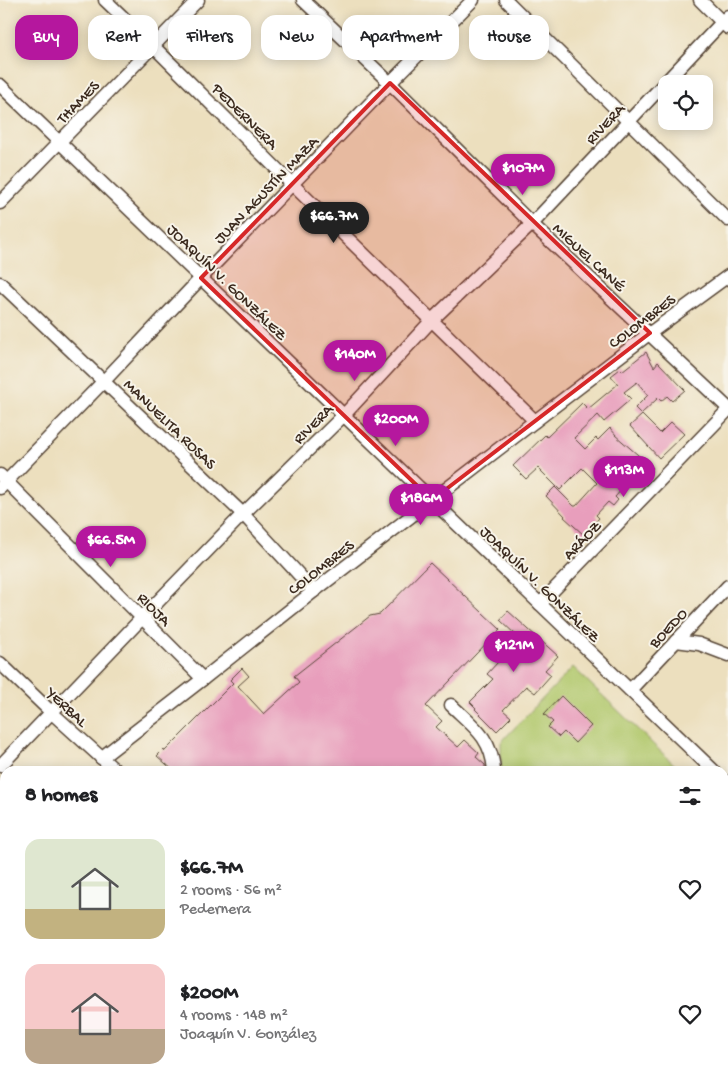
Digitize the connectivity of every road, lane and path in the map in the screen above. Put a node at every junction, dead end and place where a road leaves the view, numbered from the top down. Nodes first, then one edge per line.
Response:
1 (105, 0) edge
2 (198, 0) edge
3 (303, 0) edge
4 (473, 0) edge
5 (506, 0) edge
6 (700, 0) edge
7 (121, 15) edge
8 (726, 22) edge
9 (158, 41) edge
10 (158, 51) edge
11 (139, 60) edge
12 (390, 83) junction
13 (0, 85) edge
14 (628, 121) junction
15 (59, 142) junction
16 (293, 184) junction
17 (0, 204) edge
18 (728, 220) edge
19 (532, 224) junction
20 (728, 276) edge
21 (201, 278) junction
22 (0, 283) edge
23 (432, 320) junction
24 (650, 333) junction
25 (104, 381) junction
26 (728, 409) edge
27 (344, 415) junction
28 (535, 421) junction
29 (2, 482) edge
30 (432, 500) junction
31 (243, 514) junction
32 (728, 586) edge
33 (314, 591) junction
34 (540, 604) junction
35 (142, 618) junction
36 (676, 641) junction
37 (728, 655) edge
38 (0, 663) edge
39 (203, 680) junction
40 (630, 690) junction
41 (451, 706) dead end
42 (51, 712) junction
43 (101, 758) junction
44 (0, 766) edge
45 (110, 766) edge
46 (494, 766) edge
47 (709, 766) edge

1 - 7 street, PEDERNERA
2 - 9 street, THAMES
3 - 12 street, MIGUEL CANÉ
4 - 12 street, JUAN AGUSTÍN MAZA
5 - 14 street
6 - 8 street
8 - 14 street, RIVERA
10 - 16 street, PEDERNERA
11 - 15 street, THAMES
12 - 16 street, JUAN AGUSTÍN MAZA
12 - 19 street, MIGUEL CANÉ
13 - 15 street, JOAQUÍN V. GONZÁLEZ
14 - 18 street
14 - 19 street, RIVERA
15 - 17 street, THAMES
15 - 21 street, JOAQUÍN V. GONZÁLEZ
16 - 21 street, JUAN AGUSTÍN MAZA
16 - 23 street, PEDERNERA
19 - 23 street, RIVERA
19 - 24 street, MIGUEL CANÉ
20 - 24 street, COLOMBRES
21 - 25 street, JUAN AGUSTÍN MAZA
21 - 27 street, JOAQUÍN V. GONZÁLEZ
22 - 25 street, MANUELITA ROSAS
23 - 27 street, RIVERA
23 - 28 street, PEDERNERA
24 - 26 street, MIGUEL CANÉ
24 - 28 street, COLOMBRES
25 - 29 street, JUAN AGUSTÍN MAZA
25 - 31 street, MANUELITA ROSAS
26 - 34 street, ARÁOZ
27 - 30 street, JOAQUÍN V. GONZÁLEZ
27 - 31 street, RIVERA
28 - 30 street, COLOMBRES
29 - 35 street, RIOJA
30 - 33 street, COLOMBRES
30 - 34 street, JOAQUÍN V. GONZÁLEZ
31 - 33 street, MANUELITA ROSAS
31 - 35 street, RIVERA
32 - 36 street, BOEDO
33 - 39 street, COLOMBRES
34 - 40 street, JOAQUÍN V. GONZÁLEZ
35 - 39 street, RIOJA
35 - 42 street, RIVERA
36 - 37 street
36 - 40 street, BOEDO
38 - 42 street, YERBAL
39 - 43 street, COLOMBRES
40 - 47 street, JOAQUÍN V. GONZÁLEZ
41 - 46 street
42 - 43 street, YERBAL
42 - 44 street, RIVERA
43 - 45 street, YERBAL

